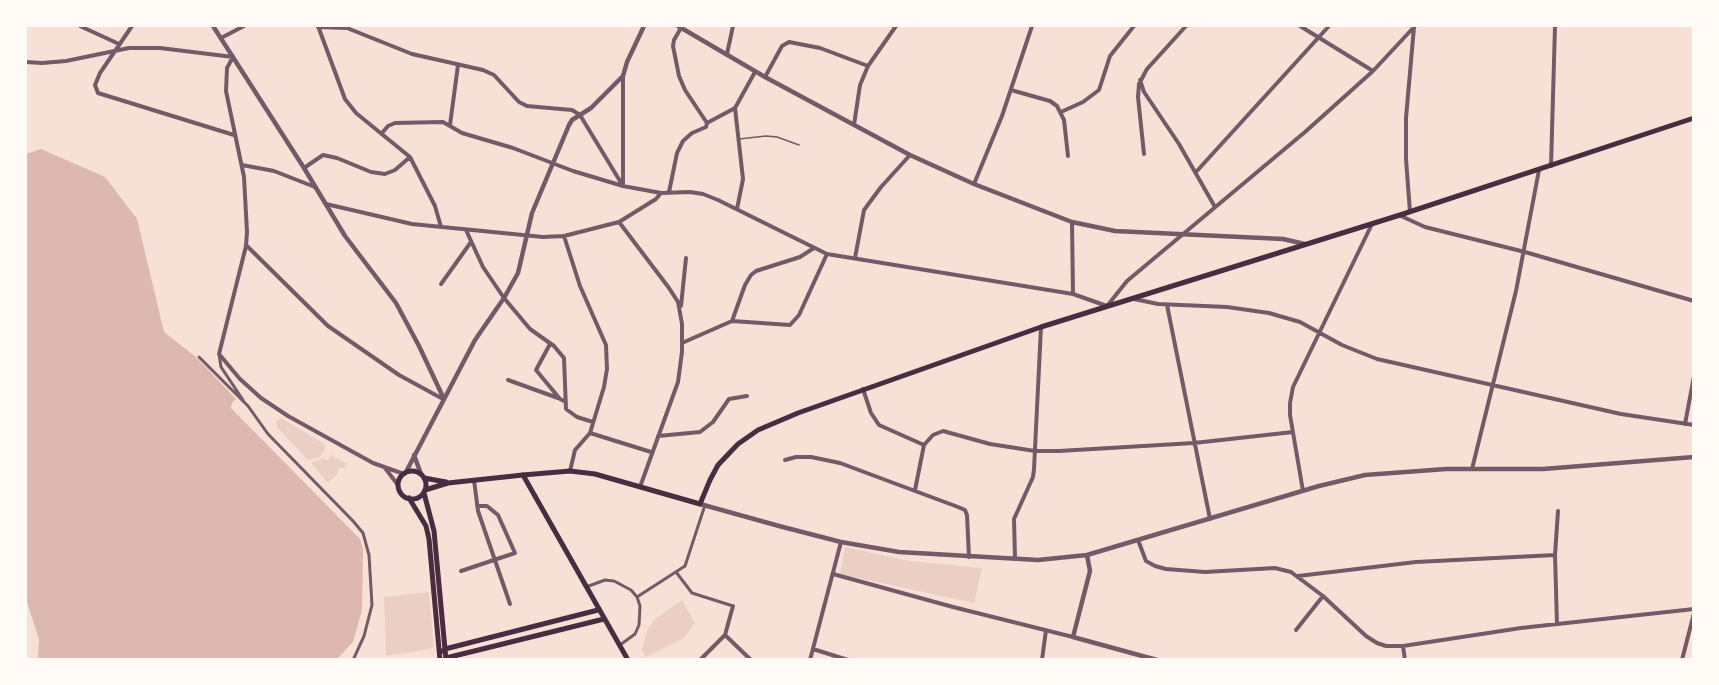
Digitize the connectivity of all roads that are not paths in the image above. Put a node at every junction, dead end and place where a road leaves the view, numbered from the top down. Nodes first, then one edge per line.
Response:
1 (80, 26) edge
2 (132, 26) edge
3 (213, 26) edge
4 (244, 26) edge
5 (318, 26) edge
6 (644, 26) edge
7 (733, 26) edge
8 (896, 26) edge
9 (1032, 26) edge
10 (1134, 26) edge
11 (1186, 26) edge
12 (1300, 26) edge
13 (1329, 26) edge
14 (1415, 26) edge
15 (1555, 26) edge
16 (679, 27) edge
17 (1320, 37) junction
18 (221, 38) junction
19 (119, 44) junction
20 (115, 51) junction
21 (727, 54) junction
22 (233, 57) junction
23 (26, 62) edge
24 (458, 64) junction
25 (868, 66) junction
26 (1373, 71) junction
27 (755, 72) junction
28 (623, 76) junction
29 (765, 77) junction
30 (1140, 80) junction
31 (1011, 90) junction
32 (735, 108) junction
33 (1061, 112) junction
34 (580, 115) junction
35 (1694, 118) edge
36 (707, 123) junction
37 (450, 125) junction
38 (855, 125) junction
39 (382, 134) junction
40 (235, 135) junction
41 (738, 139) junction
42 (799, 145) dead end
43 (1144, 154) dead end
44 (910, 155) junction
45 (1068, 156) dead end
46 (410, 157) junction
47 (552, 163) junction
48 (242, 165) junction
49 (1551, 166) junction
50 (304, 168) junction
51 (1539, 171) junction
52 (1196, 172) junction
53 (974, 184) junction
54 (623, 186) junction
55 (315, 187) junction
56 (669, 192) junction
57 (661, 193) junction
58 (326, 204) junction
59 (1215, 207) junction
60 (737, 209) junction
61 (1410, 212) junction
62 (1400, 215) junction
63 (619, 222) junction
64 (1072, 222) junction
65 (1373, 223) junction
66 (441, 227) junction
67 (466, 230) junction
68 (1182, 234) junction
69 (526, 236) junction
70 (564, 236) junction
71 (471, 242) junction
72 (1305, 244) junction
73 (246, 246) junction
74 (814, 248) junction
75 (1524, 252) junction
76 (827, 254) junction
77 (686, 258) dead end
78 (855, 258) junction
79 (441, 284) dead end
80 (1072, 294) junction
81 (504, 298) junction
82 (1134, 298) junction
83 (1694, 301) edge
84 (1167, 304) junction
85 (1107, 306) junction
86 (681, 310) junction
87 (732, 321) junction
88 (1041, 327) junction
89 (1321, 332) junction
90 (682, 343) junction
91 (550, 344) junction
92 (219, 354) junction
93 (199, 357) dead end
94 (1694, 376) edge
95 (508, 380) dead end
96 (1492, 384) junction
97 (863, 388) junction
98 (747, 396) dead end
99 (444, 399) junction
100 (562, 400) junction
101 (248, 406) junction
102 (593, 422) junction
103 (1685, 424) junction
104 (1694, 425) edge
105 (1293, 432) junction
106 (590, 433) junction
107 (658, 436) junction
108 (1194, 443) junction
109 (924, 445) junction
110 (1035, 451) junction
111 (651, 452) junction
112 (414, 455) junction
113 (1694, 457) edge
114 (785, 460) dead end
115 (385, 468) junction
116 (1472, 469) junction
117 (570, 471) junction
118 (405, 473) junction
119 (423, 476) junction
120 (523, 476) junction
121 (474, 480) junction
122 (448, 483) junction
123 (399, 485) junction
124 (640, 487) junction
125 (915, 490) junction
126 (425, 491) junction
127 (1303, 491) junction
128 (409, 498) junction
129 (703, 505) junction
130 (477, 506) junction
131 (1558, 511) dead end
132 (1210, 519) junction
133 (1138, 540) junction
134 (842, 542) junction
135 (1087, 555) junction
136 (1555, 555) junction
137 (969, 557) junction
138 (1016, 560) junction
139 (494, 561) junction
140 (461, 571) dead end
141 (676, 572) junction
142 (834, 574) junction
143 (1297, 576) junction
144 (586, 587) junction
145 (1323, 596) junction
146 (637, 597) junction
147 (510, 604) dead end
148 (733, 606) joint
149 (1694, 609) edge
150 (598, 610) junction
151 (1694, 613) edge
152 (604, 619) junction
153 (1557, 624) junction
154 (1046, 630) junction
155 (1296, 630) dead end
156 (725, 635) junction
157 (1072, 637) junction
158 (620, 645) junction
159 (1403, 646) junction
160 (446, 649) junction
161 (813, 649) junction
162 (442, 658) edge
163 (353, 660) edge
164 (628, 660) edge
165 (700, 660) edge
166 (751, 660) edge
167 (810, 660) edge
168 (848, 660) edge
169 (1042, 660) edge
170 (1156, 660) edge
171 (1405, 660) edge
172 (1682, 660) edge

1 - 19 street
2 - 19 street
3 - 18 street
4 - 18 street
5 - 24 street
5 - 39 street
6 - 28 street
7 - 21 street
8 - 25 street
9 - 31 street
10 - 33 street
11 - 30 street
12 - 17 street
13 - 17 street
14 - 26 street
14 - 61 street
15 - 49 street
16 - 21 street
16 - 36 street
17 - 26 street
17 - 52 street
18 - 22 street
19 - 20 street
20 - 22 street
20 - 23 street
20 - 40 street
21 - 27 street
22 - 40 street
22 - 50 street
24 - 34 street
24 - 37 street
25 - 29 street
25 - 38 street
26 - 59 street
27 - 29 street
27 - 32 street
28 - 34 street
28 - 54 street
29 - 38 street
30 - 43 street
30 - 52 street
31 - 33 street
31 - 53 street
32 - 36 street
32 - 41 street
33 - 45 street
34 - 47 street
34 - 54 street
35 - 49 main road
36 - 56 street
37 - 39 street
37 - 47 street
38 - 44 street
39 - 46 street
40 - 48 street
41 - 42 lane
41 - 60 street
44 - 53 street
44 - 78 street
46 - 50 street
46 - 66 street
47 - 54 street
47 - 69 street
48 - 55 street
48 - 73 street
49 - 51 main road
50 - 55 street
51 - 61 main road
51 - 75 street
52 - 59 street
53 - 64 street
54 - 57 street
55 - 58 street
56 - 57 street
56 - 60 street
57 - 63 street
58 - 66 street
58 - 99 street
59 - 68 street
60 - 74 street
61 - 62 main road
62 - 65 main road
62 - 75 street
63 - 70 street
63 - 86 street
64 - 68 street
64 - 80 street
65 - 72 main road
65 - 89 street
66 - 67 street
67 - 69 street
67 - 71 street
68 - 72 street
68 - 85 street
69 - 70 street
69 - 81 street
70 - 102 street
71 - 79 street
71 - 81 street
72 - 82 main road
73 - 92 street
73 - 99 street
74 - 76 street
74 - 87 street
75 - 83 street
75 - 96 street
76 - 78 street
76 - 87 street
77 - 86 street
78 - 80 street
80 - 85 street
81 - 91 street
81 - 99 street
82 - 84 street
82 - 85 main road
84 - 89 street
84 - 108 street
85 - 88 main road
86 - 90 street
87 - 90 street
88 - 97 main road
88 - 110 street
89 - 96 street
89 - 105 street
90 - 107 street
91 - 100 street
91 - 100 street
92 - 101 street
92 - 115 street
93 - 101 street
94 - 103 street
95 - 100 street
96 - 103 street
96 - 116 street
97 - 109 street
97 - 129 main road
98 - 107 street
99 - 112 street
100 - 102 street
101 - 163 street
102 - 106 street
103 - 104 street
105 - 108 street
105 - 127 street
106 - 111 street
106 - 117 street
107 - 111 street
108 - 110 street
108 - 132 street
109 - 110 street
109 - 125 street
110 - 138 street
111 - 124 street
112 - 118 street
112 - 119 street
113 - 116 street
114 - 125 street
115 - 118 street
115 - 123 street
116 - 127 street
117 - 120 main road
117 - 124 main road
118 - 119 main road
118 - 123 main road
119 - 122 main road
119 - 126 main road
120 - 121 main road
120 - 144 main road
121 - 122 main road
121 - 130 street
122 - 126 main road
123 - 128 main road
124 - 129 main road
125 - 137 street
126 - 128 main road
126 - 160 main road
127 - 132 street
128 - 162 main road
129 - 134 street
129 - 141 street
130 - 139 street
130 - 139 street
131 - 136 street
132 - 133 street
133 - 135 street
133 - 143 street
134 - 137 street
134 - 142 street
135 - 138 street
135 - 157 street
136 - 143 street
136 - 153 street
137 - 138 street
139 - 140 street
139 - 147 street
141 - 146 street
141 - 148 street
142 - 154 street
142 - 161 street
143 - 145 street
144 - 146 street
144 - 150 main road
145 - 155 street
145 - 159 street
146 - 158 street
148 - 156 street
149 - 153 street
150 - 152 main road
150 - 160 main road
151 - 172 street
152 - 158 main road
152 - 162 main road
153 - 159 street
154 - 157 street
154 - 169 street
156 - 165 street
156 - 166 street
157 - 170 street
158 - 164 main road
159 - 171 street
160 - 162 main road
161 - 167 street
161 - 168 street

